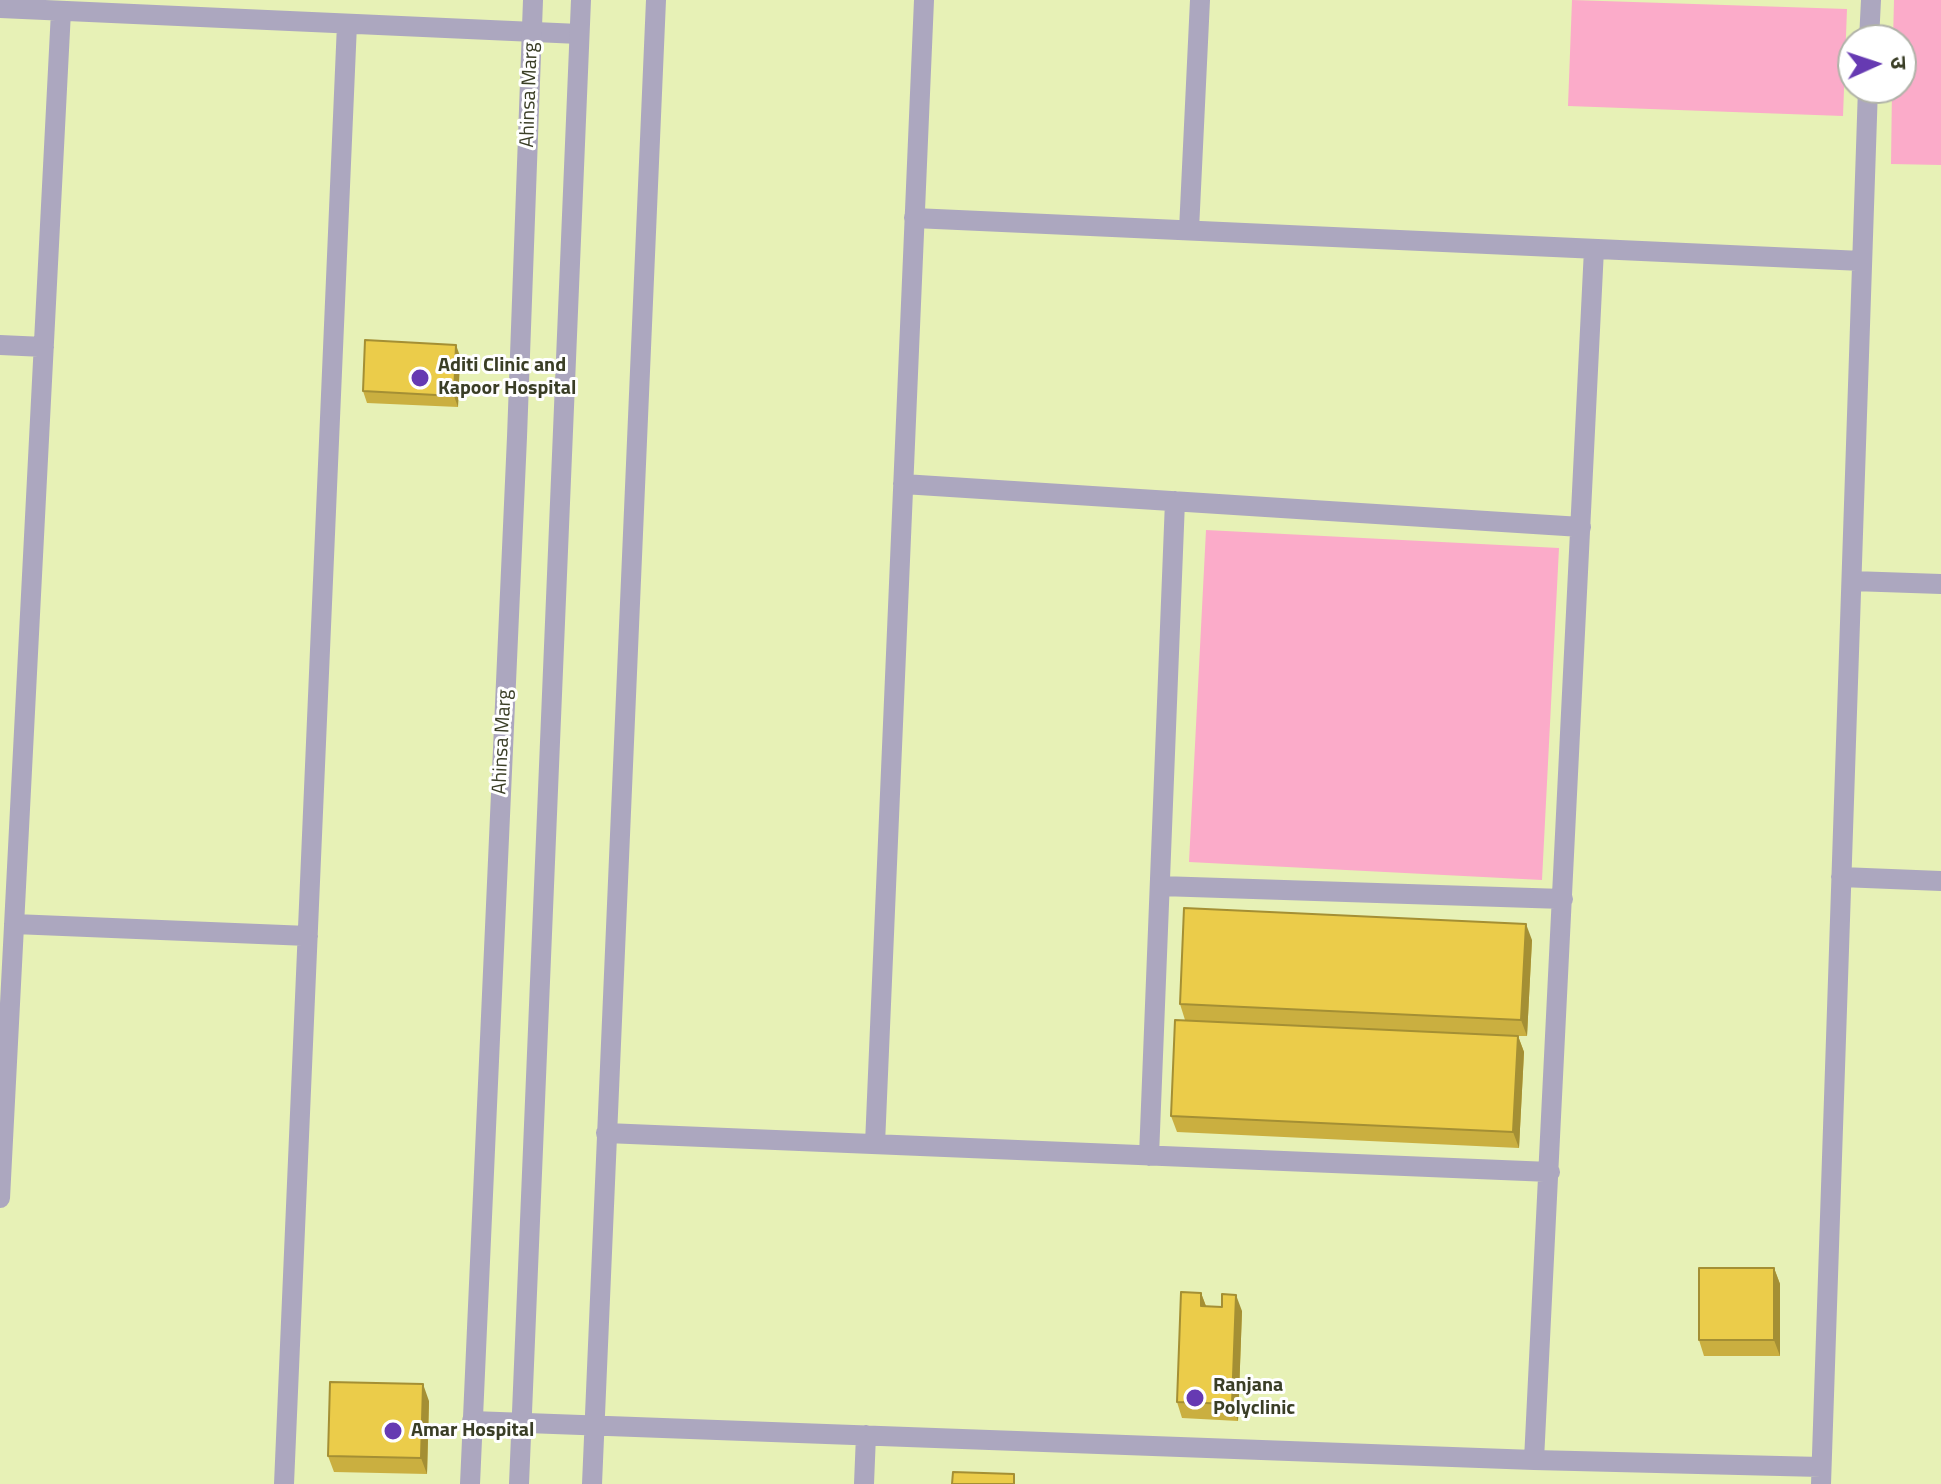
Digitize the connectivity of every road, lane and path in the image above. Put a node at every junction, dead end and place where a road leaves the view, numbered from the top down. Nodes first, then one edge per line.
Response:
1 (533, 0) edge
2 (581, 0) edge
3 (656, 0) edge
4 (924, 0) edge
5 (1200, 0) edge
6 (1871, 0) edge
7 (0, 8) edge
8 (61, 11) junction
9 (347, 24) junction
10 (1870, 24) edge
11 (532, 32) junction
12 (579, 34) junction
13 (1867, 104) edge
14 (914, 218) junction
15 (1189, 230) junction
16 (1594, 249) junction
17 (1862, 261) junction
18 (0, 345) edge
19 (44, 347) junction
20 (903, 484) junction
21 (1175, 501) junction
22 (1581, 527) junction
23 (1852, 581) junction
24 (1941, 584) edge
25 (1841, 877) junction
26 (1941, 881) edge
27 (1160, 886) junction
28 (1563, 899) junction
29 (14, 924) junction
30 (308, 936) junction
31 (3, 1067) edge
32 (606, 1133) junction
33 (875, 1144) junction
34 (1149, 1156) junction
35 (1550, 1172) junction
36 (0, 1198) edge
37 (472, 1421) junction
38 (521, 1424) junction
39 (594, 1427) junction
40 (866, 1435) junction
41 (1534, 1460) junction
42 (1821, 1475) edge
43 (284, 1484) edge
44 (470, 1484) edge
45 (519, 1484) edge
46 (592, 1484) edge
47 (864, 1484) edge

1 - 11 street, Ahinsa Marg
2 - 12 street
3 - 32 street
4 - 14 street
5 - 15 street
6 - 10 street
7 - 8 street
8 - 9 street
8 - 19 street
9 - 11 street
9 - 30 street
11 - 12 street
11 - 37 street, Ahinsa Marg
12 - 38 street
13 - 17 street
14 - 15 street
14 - 20 street
15 - 16 street
16 - 17 street
16 - 22 street
17 - 23 street
18 - 19 street
19 - 29 street
20 - 21 street
20 - 33 street
21 - 22 street
21 - 27 street
22 - 28 street
23 - 24 street
23 - 25 street
25 - 26 street
25 - 42 street
27 - 28 street
27 - 34 street
28 - 35 street
29 - 30 street
29 - 31 street
30 - 43 street
31 - 36 street
32 - 33 street
32 - 39 street
33 - 34 street
34 - 35 street
35 - 41 street
37 - 38 street
37 - 44 street, Ahinsa Marg
38 - 39 street
38 - 45 street
39 - 40 street
39 - 46 street
40 - 41 street
40 - 47 street
41 - 42 street

